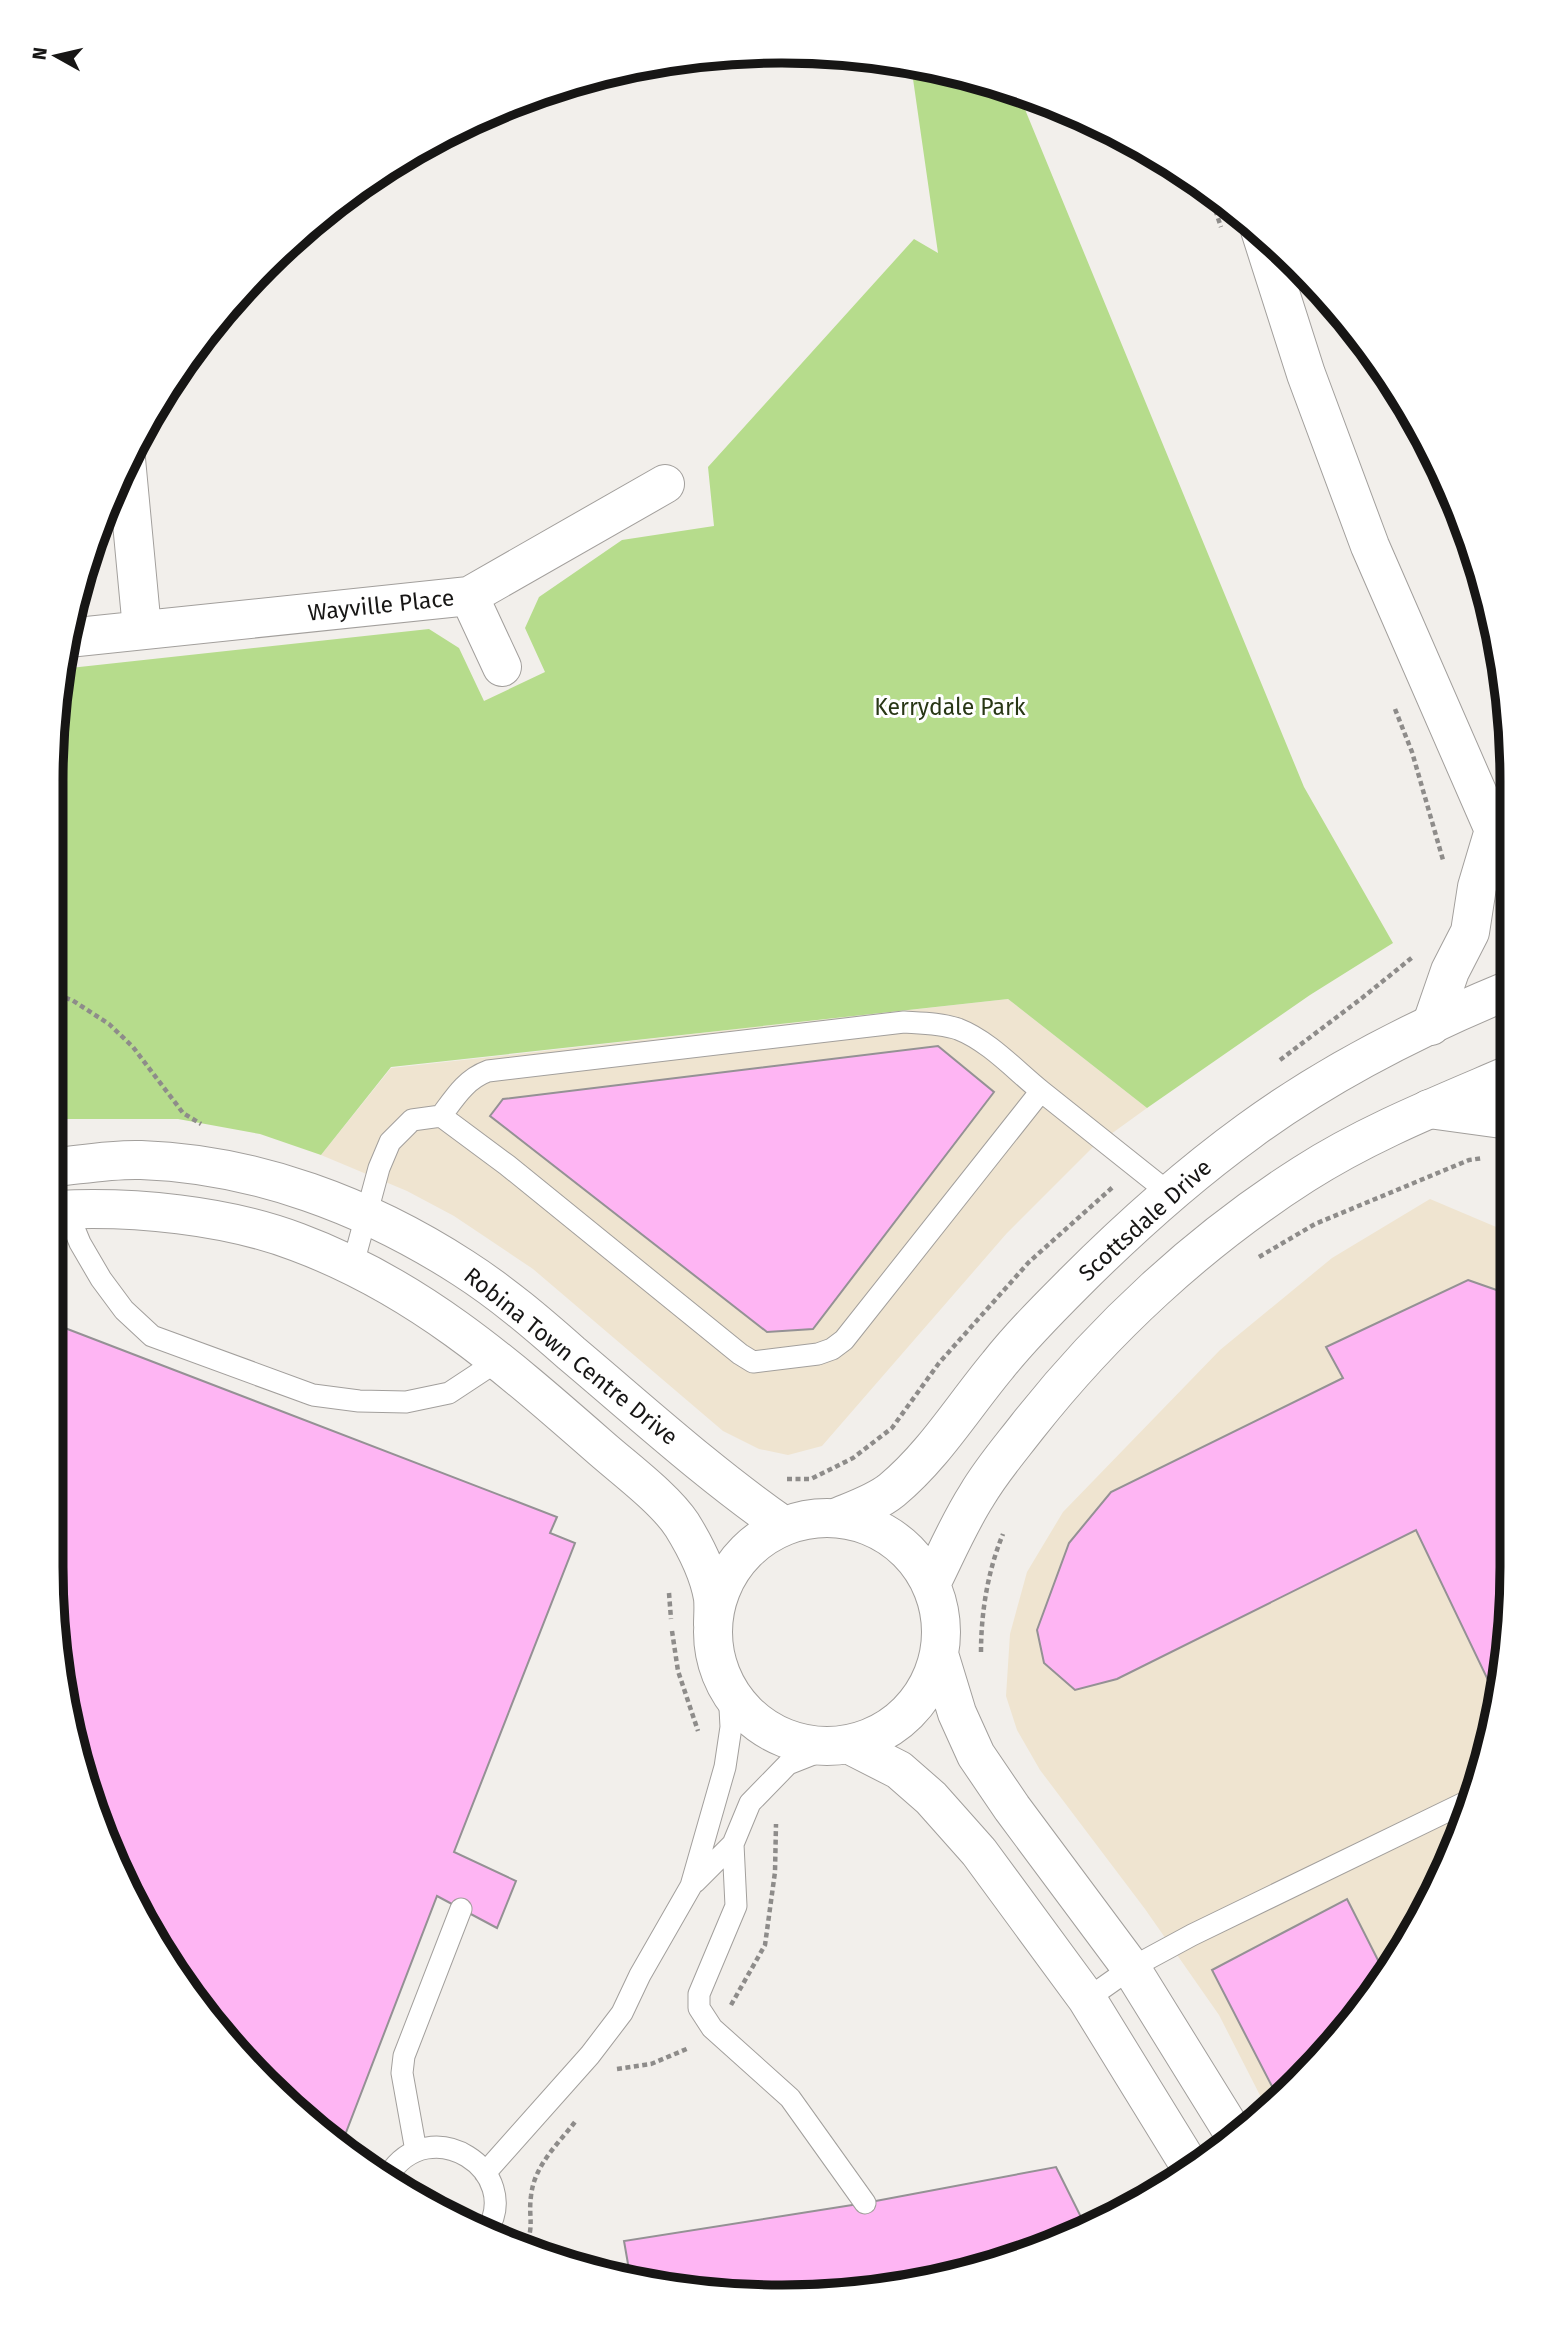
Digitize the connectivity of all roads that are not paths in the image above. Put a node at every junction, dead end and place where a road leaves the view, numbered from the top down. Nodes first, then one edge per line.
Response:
1 (1267, 252) edge
2 (128, 484) edge
3 (666, 484) dead end
4 (469, 596) junction
5 (142, 629) junction
6 (78, 637) edge
7 (502, 667) dead end
8 (1494, 830) junction
9 (1500, 844) edge
10 (1500, 994) edge
11 (1431, 1026) junction
12 (1500, 1079) edge
13 (1041, 1091) junction
14 (1429, 1109) junction
15 (441, 1116) junction
16 (1500, 1119) edge
17 (63, 1166) edge
18 (1169, 1194) junction
19 (63, 1209) edge
20 (63, 1213) edge
21 (368, 1215) junction
22 (353, 1264) junction
23 (499, 1360) junction
24 (835, 1518) junction
25 (785, 1526) junction
26 (931, 1584) junction
27 (713, 1625) junction
28 (939, 1654) junction
29 (729, 1690) junction
30 (841, 1746) junction
31 (1459, 1806) edge
32 (733, 1844) junction
33 (691, 1886) junction
34 (461, 1909) dead end
35 (1131, 1968) junction
36 (1087, 1999) junction
37 (1230, 2128) edge
38 (416, 2151) junction
39 (1186, 2160) edge
40 (392, 2170) edge
41 (485, 2173) junction
42 (864, 2203) dead end
43 (489, 2222) edge

1 - 8 street
2 - 5 street
3 - 4 street, Wayville Place
4 - 5 street, Wayville Place
4 - 7 street
5 - 6 street, Wayville Place
8 - 9 street
8 - 11 street
10 - 11 street, Scottsdale Drive
11 - 18 street, Scottsdale Drive
12 - 14 street
13 - 15 lane
13 - 15 lane
13 - 18 lane
14 - 16 street
14 - 26 street
15 - 21 lane
17 - 21 street, Robina Town Centre Drive
18 - 24 street, Scottsdale Drive
19 - 22 street
20 - 23 lane
21 - 22 lane
21 - 25 street, Robina Town Centre Drive
22 - 23 street
23 - 27 street
24 - 25 street
24 - 26 street
25 - 27 street
26 - 28 street
27 - 29 street
28 - 30 street
28 - 35 street
29 - 30 street
29 - 33 lane
30 - 32 lane
30 - 36 street
31 - 35 lane
32 - 33 lane
32 - 42 lane
33 - 41 lane
34 - 38 lane
35 - 36 lane
35 - 37 street
36 - 39 street
38 - 40 lane
38 - 41 lane
41 - 43 lane

